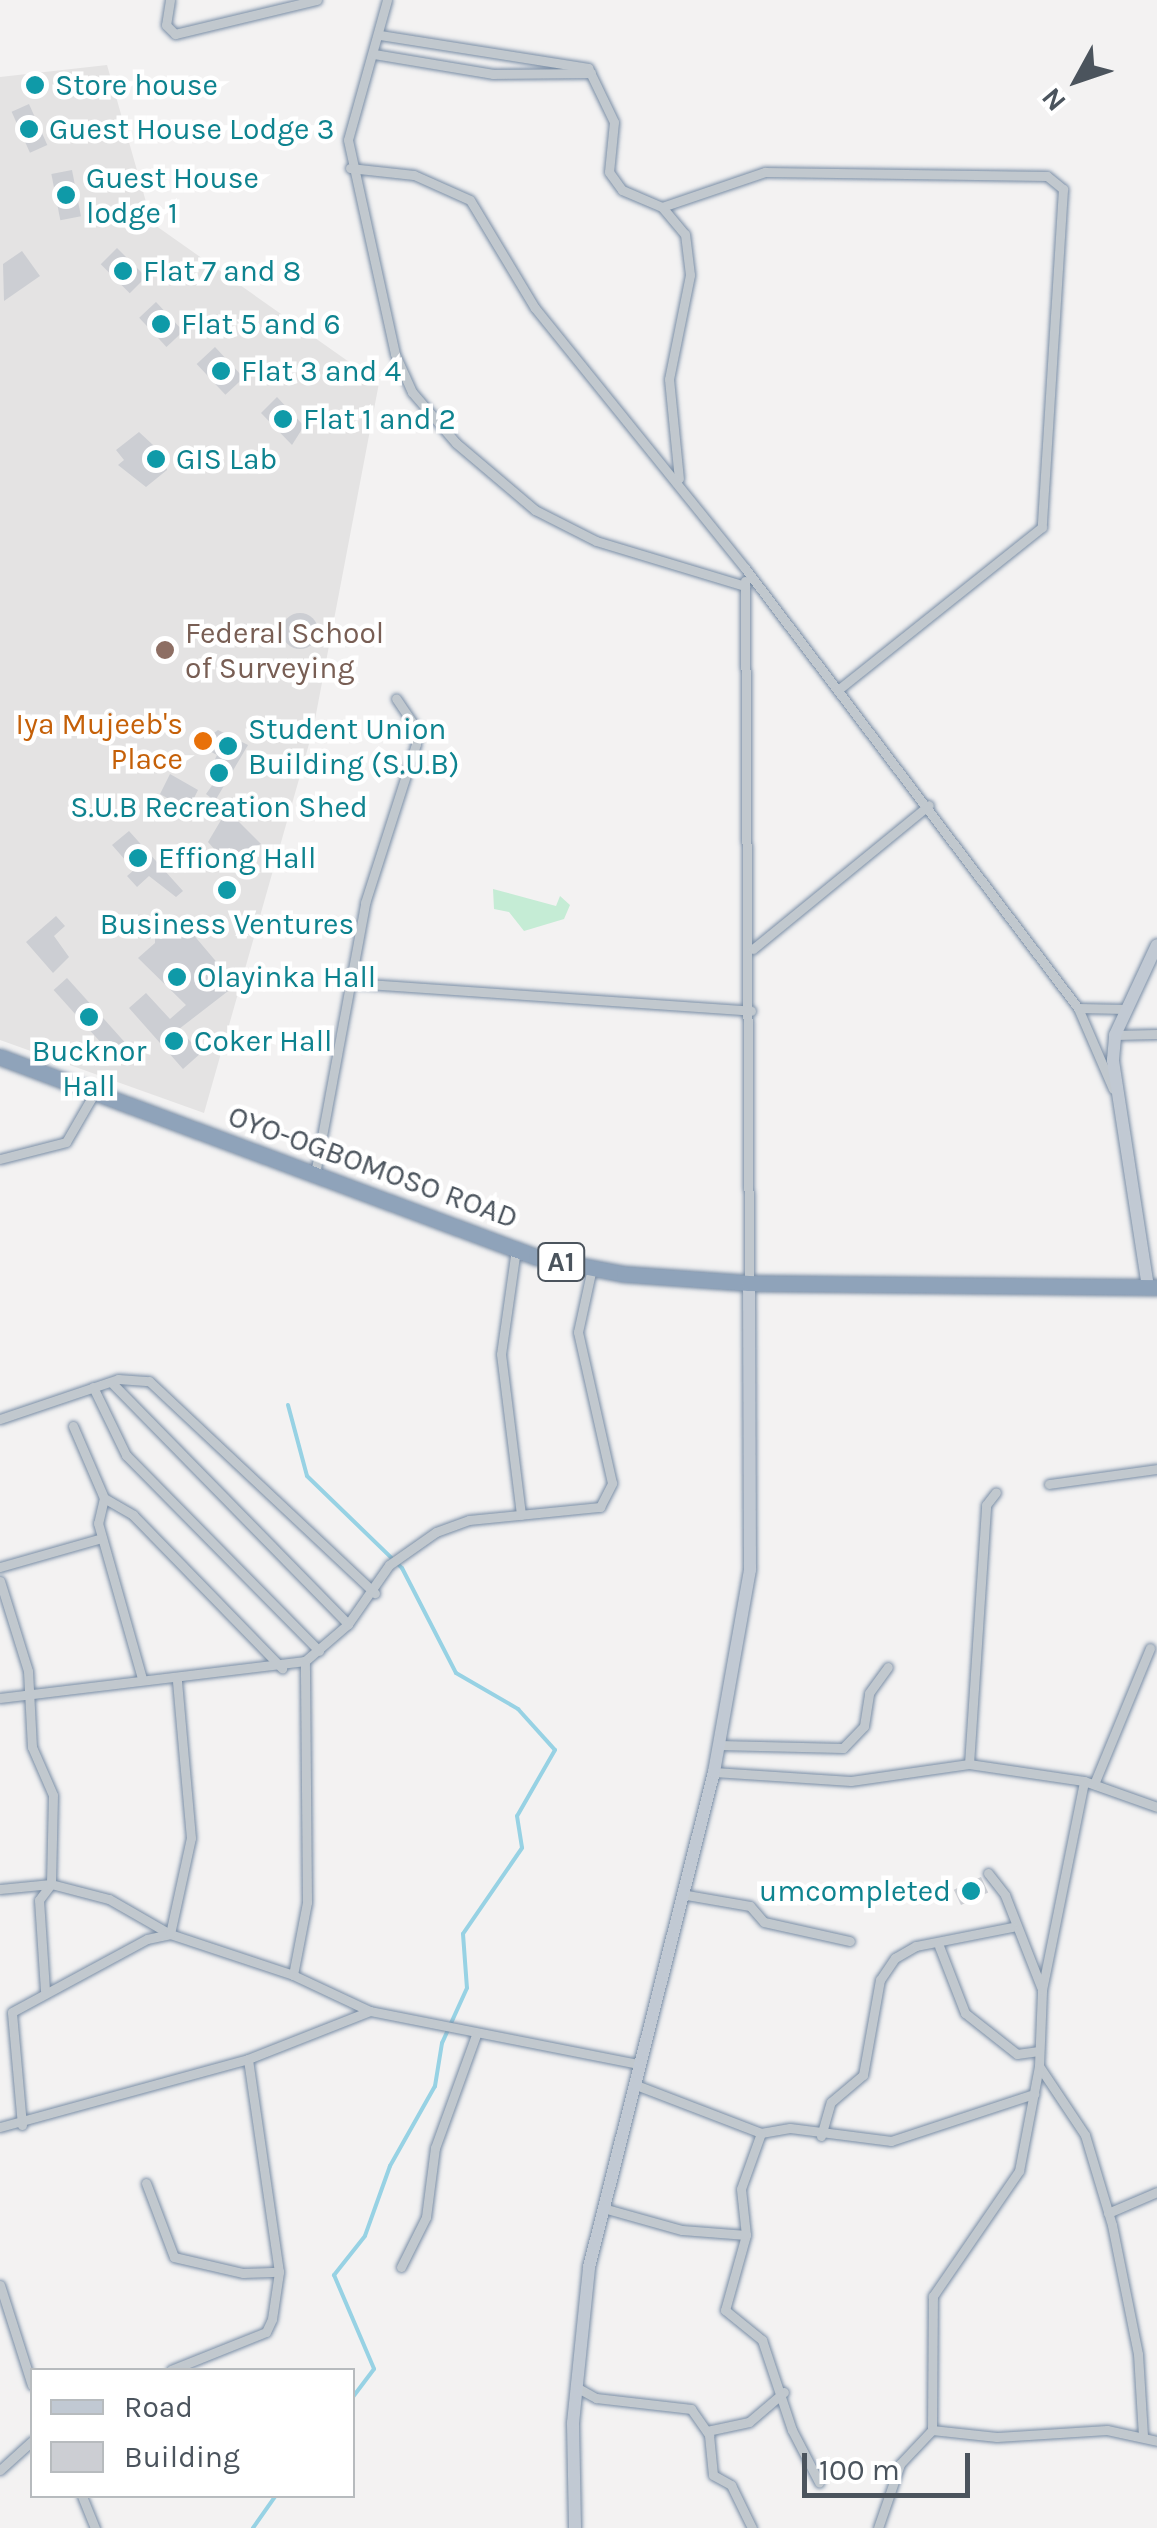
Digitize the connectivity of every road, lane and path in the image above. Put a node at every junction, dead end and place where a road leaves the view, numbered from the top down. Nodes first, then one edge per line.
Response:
1 (170, 0) edge
2 (318, 0) edge
3 (387, 0) edge
4 (380, 35) junction
5 (374, 54) junction
6 (591, 74) junction
7 (350, 168) junction
8 (693, 200) junction
9 (662, 207) junction
10 (680, 224) junction
11 (679, 482) junction
12 (745, 568) junction
13 (746, 586) junction
14 (839, 688) junction
15 (396, 698) dead end
16 (929, 805) junction
17 (1157, 946) edge
18 (753, 949) junction
19 (354, 983) junction
20 (1078, 1008) junction
21 (1126, 1009) junction
22 (752, 1010) junction
23 (1157, 1034) edge
24 (1116, 1035) junction
25 (0, 1057) edge
26 (1113, 1090) junction
27 (96, 1091) junction
28 (0, 1158) edge
29 (315, 1174) junction
30 (516, 1250) junction
31 (592, 1268) junction
32 (749, 1283) junction
33 (1153, 1287) edge
34 (111, 1382) junction
35 (93, 1387) junction
36 (0, 1419) edge
37 (73, 1426) dead end
38 (1157, 1469) edge
39 (1049, 1484) dead end
40 (996, 1492) dead end
41 (104, 1498) junction
42 (520, 1515) junction
43 (102, 1538) junction
44 (0, 1567) edge
45 (0, 1581) edge
46 (375, 1594) junction
47 (348, 1624) junction
48 (1150, 1648) dead end
49 (319, 1652) junction
50 (305, 1661) junction
51 (282, 1668) junction
52 (888, 1668) dead end
53 (142, 1679) junction
54 (177, 1680) junction
55 (26, 1694) junction
56 (0, 1698) edge
57 (719, 1745) junction
58 (970, 1764) junction
59 (714, 1772) junction
60 (1089, 1783) junction
61 (1157, 1807) edge
62 (988, 1873) dead end
63 (51, 1884) junction
64 (0, 1889) edge
65 (678, 1894) junction
66 (1012, 1927) junction
67 (170, 1934) junction
68 (850, 1942) dead end
69 (939, 1946) junction
70 (294, 1974) junction
71 (1042, 1990) junction
72 (44, 1991) junction
73 (370, 2010) junction
74 (476, 2035) junction
75 (1039, 2051) junction
76 (248, 2060) junction
77 (636, 2064) junction
78 (1038, 2066) junction
79 (636, 2085) junction
80 (1034, 2094) junction
81 (22, 2125) junction
82 (0, 2127) edge
83 (761, 2132) junction
84 (820, 2136) junction
85 (146, 2183) dead end
86 (1157, 2192) edge
87 (603, 2208) junction
88 (1108, 2214) junction
89 (746, 2235) junction
90 (402, 2267) dead end
91 (279, 2272) junction
92 (0, 2286) edge
93 (176, 2368) edge
94 (30, 2379) edge
95 (576, 2387) junction
96 (784, 2392) junction
97 (932, 2430) junction
98 (707, 2431) junction
99 (1143, 2435) junction
100 (1157, 2441) edge
101 (30, 2443) edge
102 (0, 2470) edge
103 (819, 2482) dead end
104 (83, 2498) edge
105 (95, 2528) edge
106 (576, 2528) edge
107 (752, 2528) edge
108 (878, 2528) edge

1 - 2 street
3 - 4 street
4 - 5 street
4 - 6 street
5 - 6 street
5 - 7 street
6 - 9 street
7 - 11 street
7 - 13 street
8 - 9 street
8 - 10 street
8 - 14 street
9 - 10 street
10 - 11 street
11 - 12 street
12 - 13 street
12 - 14 street
13 - 18 street
14 - 16 street
15 - 19 street
16 - 18 street
16 - 20 street
17 - 21 street
18 - 22 street
19 - 22 street
19 - 29 street
20 - 21 street
20 - 26 street
21 - 24 street
22 - 32 street
23 - 24 street
24 - 26 street
25 - 27 highway, OYO-OGBOMOSO ROAD / A1
26 - 33 street
27 - 28 street
27 - 29 highway, OYO-OGBOMOSO ROAD / A1
29 - 30 highway, OYO-OGBOMOSO ROAD / A1
30 - 31 highway, OYO-OGBOMOSO ROAD / A1
30 - 42 street
31 - 32 highway, OYO-OGBOMOSO ROAD / A1
31 - 42 street
32 - 33 highway, OYO-OGBOMOSO ROAD / A1
32 - 57 street
34 - 35 street
34 - 46 street
34 - 47 street
35 - 36 street
35 - 49 street
37 - 41 street
38 - 39 street
40 - 58 street
41 - 43 street
41 - 51 street
42 - 46 street
43 - 44 street
43 - 53 street
45 - 55 street
46 - 47 street
47 - 49 street
48 - 60 street
49 - 50 street
50 - 51 street
50 - 70 street
51 - 54 street
52 - 57 street
53 - 54 street
53 - 55 street
54 - 67 street
55 - 56 street
55 - 63 street
57 - 59 street
58 - 59 street
58 - 60 street
59 - 65 street
60 - 61 street
60 - 71 street
62 - 66 street
63 - 64 street
63 - 67 street
63 - 72 street
65 - 68 street
65 - 77 street
66 - 69 street
66 - 71 street
67 - 70 street
67 - 72 street
69 - 75 street
69 - 84 street
70 - 73 street
71 - 75 street
72 - 81 street
73 - 74 street
73 - 76 street
74 - 77 street
74 - 90 street
75 - 78 street
76 - 81 street
76 - 91 street
77 - 79 street
78 - 80 street
78 - 88 street
79 - 83 street
79 - 87 street
80 - 84 street
80 - 97 street
81 - 82 street
83 - 84 street
83 - 89 street
85 - 91 street
86 - 88 street
87 - 89 street
87 - 95 street
88 - 99 street
89 - 96 street
91 - 93 street
92 - 94 street
95 - 98 street
95 - 106 street
96 - 98 street
96 - 103 street
97 - 99 street
97 - 108 street
98 - 107 street
99 - 100 street
101 - 102 street
104 - 105 street

